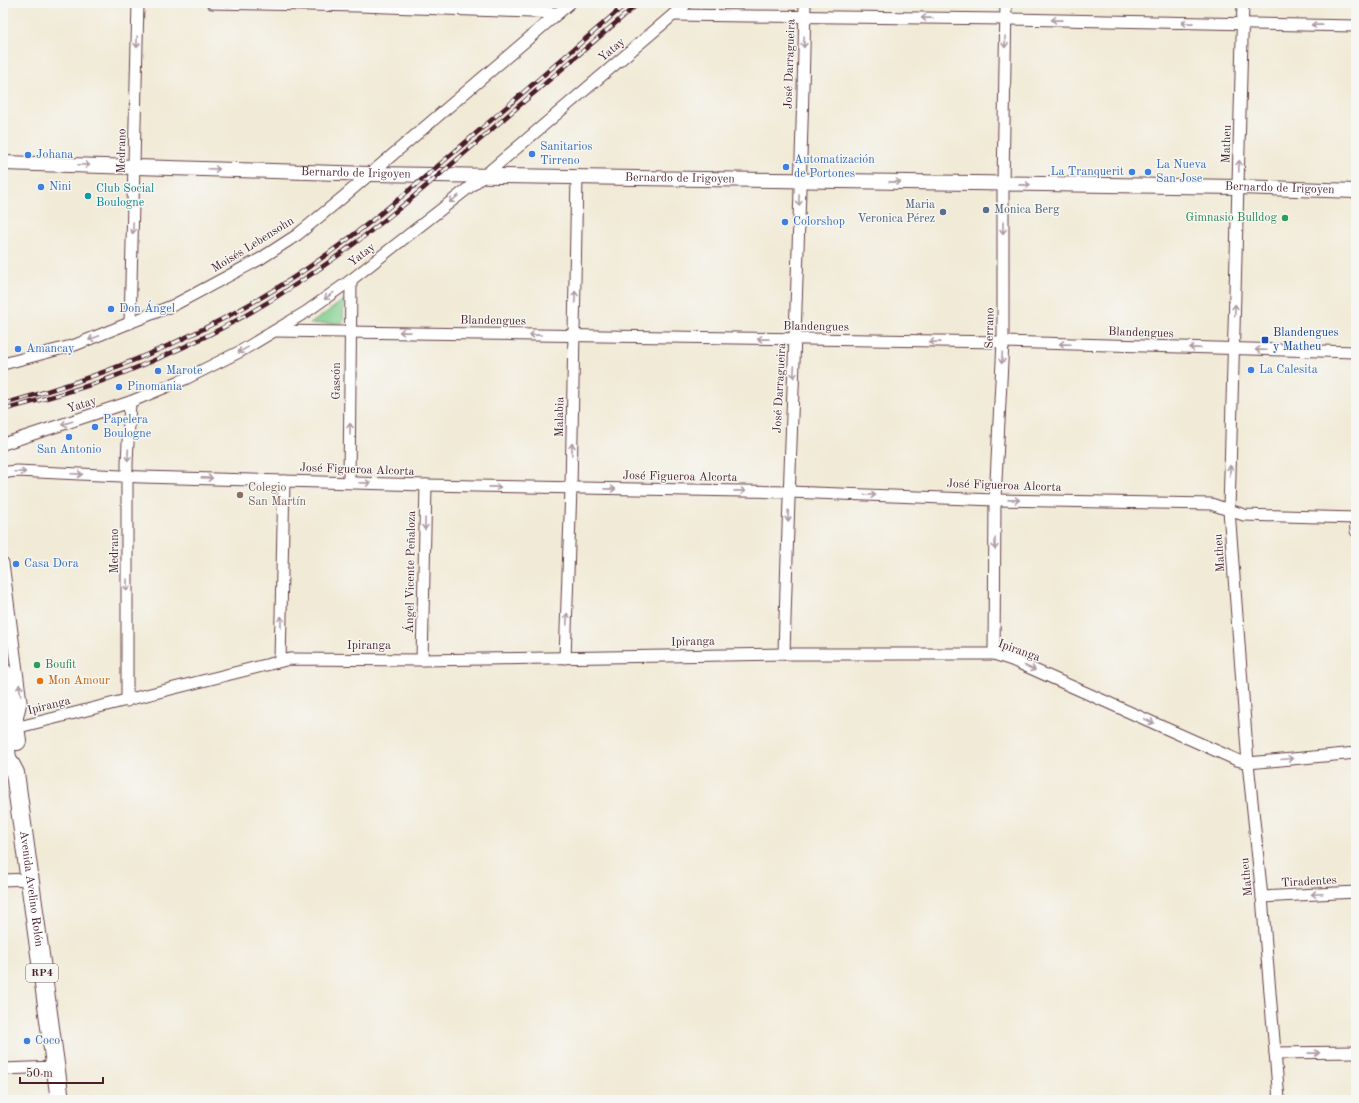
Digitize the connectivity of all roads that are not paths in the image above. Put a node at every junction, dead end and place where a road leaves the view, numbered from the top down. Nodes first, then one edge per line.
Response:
1 (138, 3) edge
2 (212, 3) edge
3 (570, 3) edge
4 (687, 3) edge
5 (805, 3) edge
6 (1006, 3) edge
7 (1244, 3) edge
8 (359, 4) edge
9 (558, 13) junction
10 (673, 15) junction
11 (805, 16) junction
12 (1006, 19) junction
13 (1243, 24) junction
14 (1356, 26) edge
15 (3, 163) edge
16 (134, 167) junction
17 (371, 174) junction
18 (485, 175) junction
19 (577, 176) junction
20 (800, 180) junction
21 (1003, 184) junction
22 (1238, 187) junction
23 (1356, 191) edge
24 (351, 280) junction
25 (130, 323) junction
26 (276, 331) junction
27 (351, 331) junction
28 (574, 336) junction
29 (796, 340) junction
30 (1003, 342) junction
31 (1234, 349) junction
32 (1356, 352) edge
33 (3, 364) edge
34 (130, 402) junction
35 (3, 444) edge
36 (3, 474) edge
37 (128, 476) junction
38 (284, 481) junction
39 (349, 482) junction
40 (426, 485) junction
41 (571, 488) junction
42 (789, 492) junction
43 (995, 500) junction
44 (1230, 510) junction
45 (1356, 518) edge
46 (1356, 531) edge
47 (3, 563) edge
48 (784, 654) junction
49 (994, 654) junction
50 (566, 658) junction
51 (422, 660) junction
52 (280, 661) junction
53 (3, 672) edge
54 (127, 701) junction
55 (6, 728) edge
56 (1356, 753) edge
57 (1248, 763) junction
58 (30, 879) junction
59 (3, 880) edge
60 (1356, 892) edge
61 (1262, 897) junction
62 (1356, 1052) edge
63 (1275, 1053) junction
64 (55, 1067) junction
65 (3, 1069) edge
66 (60, 1100) edge
67 (1279, 1100) edge

1 -> 16 street, Medrano
2 - 8 street
3 - 9 street, Moisés Lebensohn
4 - 10 street, Yatay
5 - 11 street, José Darragueira
6 - 12 street, Serrano
7 - 13 street, Matheu
8 - 9 street
9 - 17 street, Moisés Lebensohn
10 - 11 street
10 - 18 street, Yatay
12 -> 11 street
11 -> 20 street, José Darragueira
13 -> 12 street
12 -> 21 street, Serrano
14 -> 13 street
22 -> 13 street, Matheu
15 -> 16 street, Bernardo de Irigoyen
16 -> 17 street, Bernardo de Irigoyen
16 -> 25 street, Medrano
17 - 18 street, Bernardo de Irigoyen
17 - 25 street, Moisés Lebensohn
18 - 19 street, Bernardo de Irigoyen
18 -> 24 street, Yatay
19 - 20 street, Bernardo de Irigoyen
28 -> 19 street, Malabia
20 -> 21 street, Bernardo de Irigoyen
20 -> 29 street, José Darragueira
21 -> 22 street, Bernardo de Irigoyen
21 -> 30 street, Serrano
22 - 23 street, Bernardo de Irigoyen
31 -> 22 street, Matheu
24 -> 26 street, Yatay
24 - 27 street, Gascón
25 -> 33 street, Moisés Lebensohn
26 - 27 street, Blandengues
26 -> 34 street, Yatay
28 -> 27 street, Blandengues
39 -> 27 street, Gascón
29 -> 28 street, Blandengues
41 -> 28 street, Malabia
30 -> 29 street, Blandengues
29 -> 42 street, José Darragueira
31 -> 30 street, Blandengues
30 -> 43 street, Serrano
32 -> 31 street, Blandengues
44 -> 31 street, Matheu
34 -> 35 street, Yatay
34 -> 37 street, Medrano
36 -> 37 street, José Figueroa Alcorta
37 -> 38 street, José Figueroa Alcorta
37 -> 54 street, Medrano
38 - 39 street, José Figueroa Alcorta
52 -> 38 street
39 -> 40 street, José Figueroa Alcorta
40 -> 41 street, José Figueroa Alcorta
40 -> 51 street, Ángel Vicente Peñaloza
41 -> 42 street, José Figueroa Alcorta
50 -> 41 street, Malabia
42 -> 43 street, José Figueroa Alcorta
42 -> 48 street, José Darragueira
43 -> 44 street, José Figueroa Alcorta
43 -> 49 street, Serrano
44 - 45 street, José Figueroa Alcorta
44 - 57 street, Matheu
45 - 46 street
55 -> 47 street, Avenida Avelino Rolón
48 - 49 street, Ipiranga
48 - 50 street, Ipiranga
49 -> 57 street, Ipiranga
50 - 51 street, Ipiranga
51 - 52 street, Ipiranga
52 - 54 street, Ipiranga
53 - 55 main road, Avenida Avelino Rolón / RP4
54 - 55 street, Ipiranga
55 - 58 main road, Avenida Avelino Rolón / RP4
57 -> 56 street, Ipiranga
57 - 61 street, Matheu
58 - 59 street
58 - 64 main road, Avenida Avelino Rolón / RP4
60 -> 61 street, Tiradentes
61 - 63 street, Matheu
63 -> 62 street
63 - 67 street, Matheu
64 - 65 street
64 - 66 main road, Avenida Avelino Rolón / RP4

